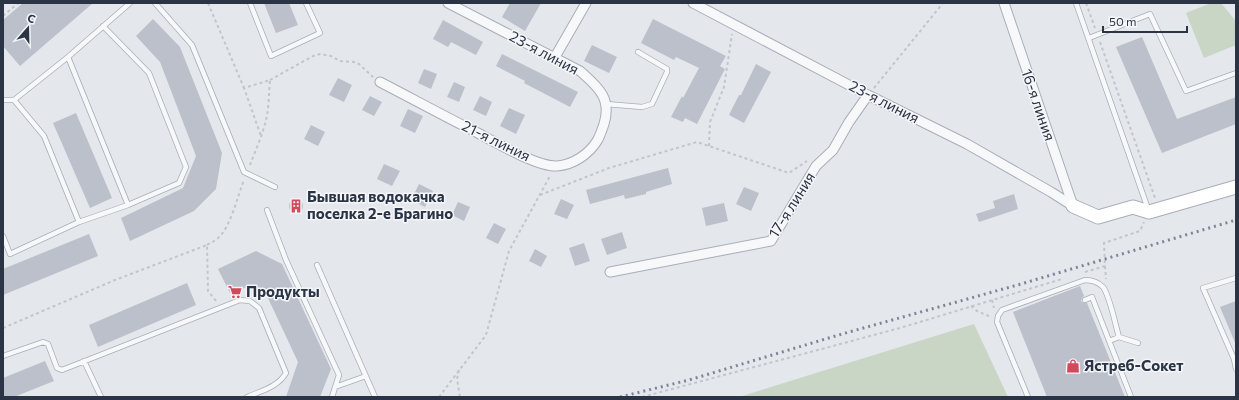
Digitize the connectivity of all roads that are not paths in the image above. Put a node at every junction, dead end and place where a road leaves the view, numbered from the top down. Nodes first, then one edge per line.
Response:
1 (130, 3) edge
2 (155, 3) edge
3 (250, 3) edge
4 (306, 3) edge
5 (448, 3) edge
6 (586, 3) edge
7 (693, 3) edge
8 (1004, 3) edge
9 (1076, 3) edge
10 (103, 26) junction
11 (1089, 38) junction
12 (638, 52) dead end
13 (68, 57) junction
14 (555, 57) junction
15 (1236, 73) edge
16 (380, 82) road end
17 (868, 95) junction
18 (3, 100) edge
19 (14, 100) junction
20 (606, 104) junction
21 (275, 187) dead end
22 (1236, 187) edge
23 (128, 205) junction
24 (1073, 206) junction
25 (267, 210) dead end
26 (1149, 212) junction
27 (79, 222) junction
28 (3, 236) edge
29 (317, 265) dead end
30 (610, 272) dead end
31 (1236, 278) edge
32 (1085, 300) dead end
33 (1119, 337) junction
34 (1109, 341) junction
35 (1138, 343) dead end
36 (3, 356) edge
37 (1235, 359) edge
38 (84, 361) junction
39 (1236, 370) edge
40 (366, 376) junction
41 (335, 387) junction
42 (100, 396) edge
43 (93, 397) edge
44 (247, 397) edge
45 (332, 397) edge
46 (375, 397) edge
47 (1028, 397) edge
48 (1131, 397) edge

1 - 10 lane
2 - 21 lane
3 - 4 lane
5 - 14 street, 23-я линия
6 - 14 street
7 - 17 street, 23-я линия
8 - 24 street, 16-я линия
9 - 11 lane
10 - 13 lane
10 - 23 lane
11 - 15 lane
11 - 26 lane
12 - 20 lane
13 - 19 lane
13 - 23 lane
14 - 20 street, 23-я линия
16 - 20 street, 21-я линия
17 - 24 street, 23-я линия
17 - 30 street, 17-я линия
18 - 19 lane
19 - 27 lane
22 - 26 street
23 - 27 lane
24 - 26 street
25 - 41 lane
27 - 28 lane
29 - 40 lane
31 - 37 lane
32 - 34 lane
33 - 34 lane
33 - 35 lane
33 - 47 lane
34 - 48 lane
36 - 38 lane
37 - 39 lane
38 - 42 lane
38 - 44 lane
40 - 41 lane
40 - 46 lane
41 - 45 lane
42 - 43 lane

